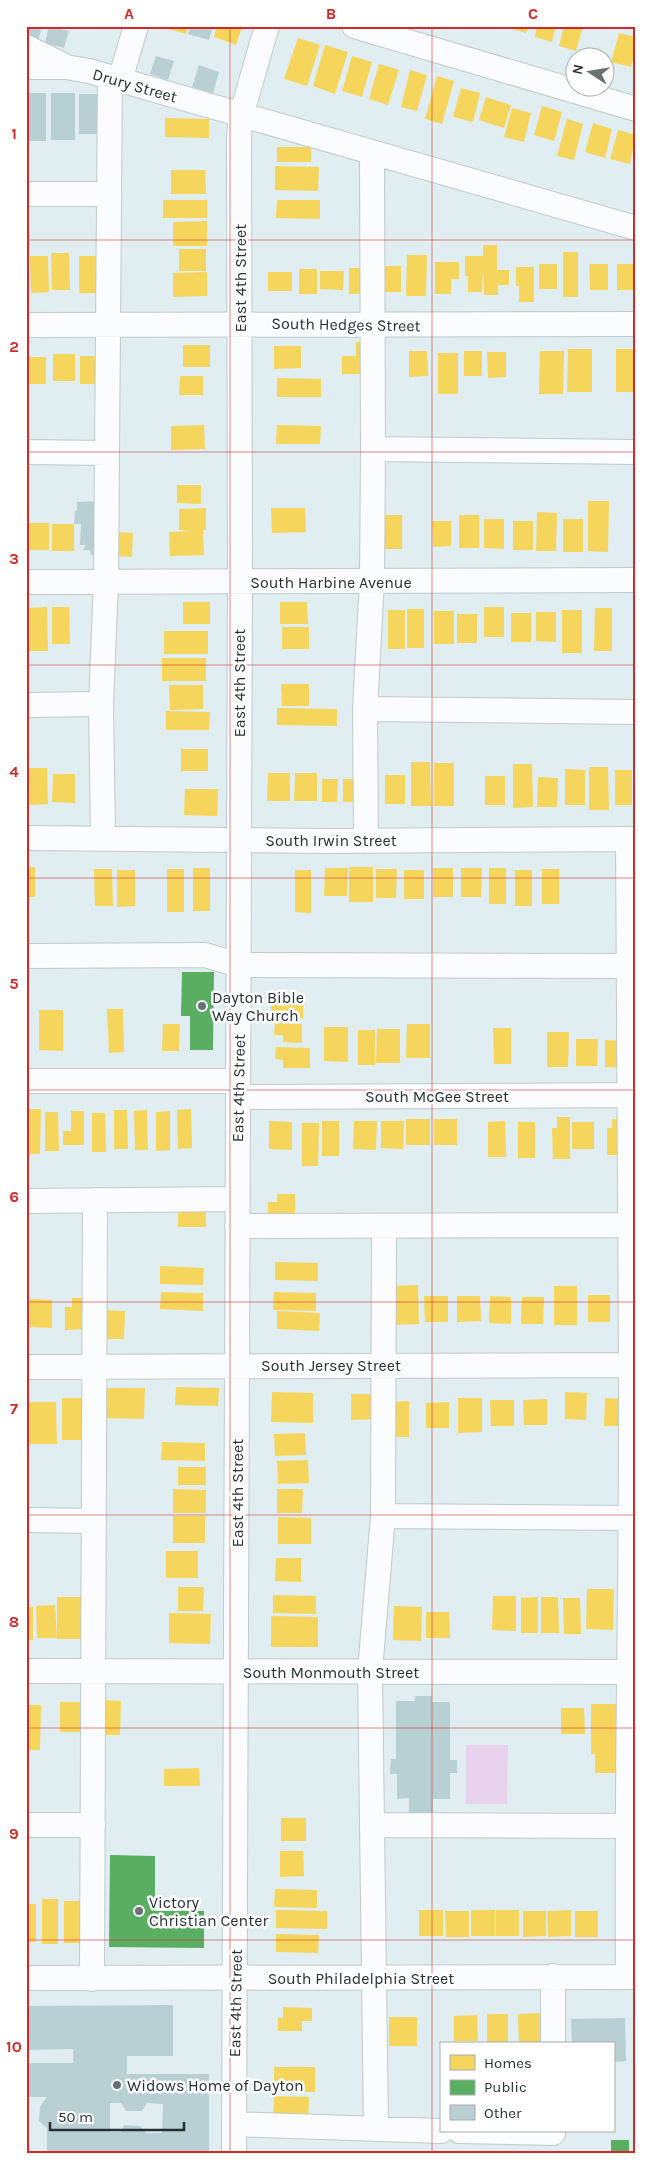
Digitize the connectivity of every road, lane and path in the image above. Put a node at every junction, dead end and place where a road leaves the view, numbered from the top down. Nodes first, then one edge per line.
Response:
1 (136, 26) edge
2 (267, 26) edge
3 (354, 26) edge
4 (26, 48) edge
5 (26, 67) edge
6 (66, 67) junction
7 (115, 79) junction
8 (636, 109) edge
9 (241, 116) junction
10 (372, 153) junction
11 (26, 194) edge
12 (109, 194) junction
13 (636, 228) edge
14 (240, 324) junction
15 (374, 324) junction
16 (636, 324) edge
17 (26, 325) edge
18 (110, 326) junction
19 (373, 450) junction
20 (26, 452) edge
21 (636, 452) edge
22 (106, 453) junction
23 (636, 580) edge
24 (372, 581) junction
25 (26, 582) edge
26 (106, 582) junction
27 (240, 582) junction
28 (101, 704) junction
29 (26, 705) edge
30 (365, 709) junction
31 (636, 712) edge
32 (26, 838) edge
33 (104, 838) junction
34 (632, 839) edge
35 (238, 840) junction
36 (366, 841) junction
37 (26, 956) edge
38 (239, 965) junction
39 (628, 966) junction
40 (26, 1081) edge
41 (238, 1089) junction
42 (632, 1095) edge
43 (238, 1199) junction
44 (26, 1200) edge
45 (95, 1200) junction
46 (630, 1225) junction
47 (237, 1226) junction
48 (384, 1227) junction
49 (633, 1365) edge
50 (26, 1366) edge
51 (95, 1366) junction
52 (238, 1366) junction
53 (384, 1366) junction
54 (383, 1516) junction
55 (630, 1518) junction
56 (26, 1520) edge
57 (94, 1521) junction
58 (26, 1670) edge
59 (93, 1670) junction
60 (370, 1671) junction
61 (235, 1672) junction
62 (633, 1672) edge
63 (26, 1825) edge
64 (93, 1825) junction
65 (373, 1825) junction
66 (627, 1826) junction
67 (553, 1976) junction
68 (632, 1977) edge
69 (26, 1978) edge
70 (236, 1978) junction
71 (375, 1978) junction
72 (92, 1979) junction
73 (553, 2042) edge
74 (234, 2124) junction
75 (376, 2130) junction
76 (440, 2131) edge
77 (506, 2132) edge
78 (553, 2132) edge
79 (234, 2154) edge

1 - 7 street
2 - 9 street, East 4th Street
3 - 8 street
4 - 6 street
5 - 6 street, Drury Street
6 - 7 street, Drury Street
7 - 9 street, Drury Street
7 - 12 street
9 - 10 street, Drury Street
9 - 14 street, East 4th Street
10 - 13 street, Drury Street
10 - 15 street
11 - 12 street
12 - 18 street
14 - 15 street, South Hedges Street
14 - 18 street, South Hedges Street
14 - 27 street, East 4th Street
15 - 16 street, South Hedges Street
15 - 19 street
17 - 18 street, South Hedges Street
18 - 22 street
19 - 21 street
19 - 24 street
20 - 22 street
22 - 26 street
23 - 24 street, South Harbine Avenue
24 - 27 street, South Harbine Avenue
24 - 30 street
25 - 26 street, South Harbine Avenue
26 - 27 street, South Harbine Avenue
26 - 28 street
27 - 35 street, East 4th Street
28 - 29 street
28 - 33 street
30 - 31 street
30 - 36 street
32 - 33 street, South Irwin Street
33 - 35 street, South Irwin Street
34 - 36 street, South Irwin Street
34 - 39 street
35 - 36 street, South Irwin Street
35 - 38 street, East 4th Street
37 - 38 street
38 - 39 street
38 - 41 street, East 4th Street
39 - 42 street
40 - 41 street, South McGee Street
41 - 42 street, South McGee Street
41 - 43 street, East 4th Street
42 - 46 street
43 - 45 street
43 - 47 street, East 4th Street
44 - 45 street
45 - 51 street
46 - 48 street
46 - 49 street
47 - 48 street
47 - 52 street, East 4th Street
48 - 53 street
49 - 53 street, South Jersey Street
49 - 55 street
50 - 51 street, South Jersey Street
51 - 52 street, South Jersey Street
51 - 57 street
52 - 53 street, South Jersey Street
52 - 61 street, East 4th Street
53 - 54 street
54 - 55 street
54 - 60 street
55 - 62 street
56 - 57 street
57 - 59 street
58 - 59 street, South Monmouth Street
59 - 61 street, South Monmouth Street
59 - 64 street
60 - 61 street, South Monmouth Street
60 - 62 street, South Monmouth Street
60 - 65 street
61 - 70 street, East 4th Street
62 - 66 street
63 - 64 street
64 - 72 street
65 - 66 street
65 - 71 street
66 - 68 street
67 - 68 street, South Philadelphia Street
67 - 71 street, South Philadelphia Street
67 - 73 street
69 - 72 street, South Philadelphia Street
70 - 71 street, South Philadelphia Street
70 - 72 street, South Philadelphia Street
70 - 74 street, East 4th Street
71 - 75 street
74 - 75 street
74 - 79 street, East 4th Street
75 - 76 street
77 - 78 street

